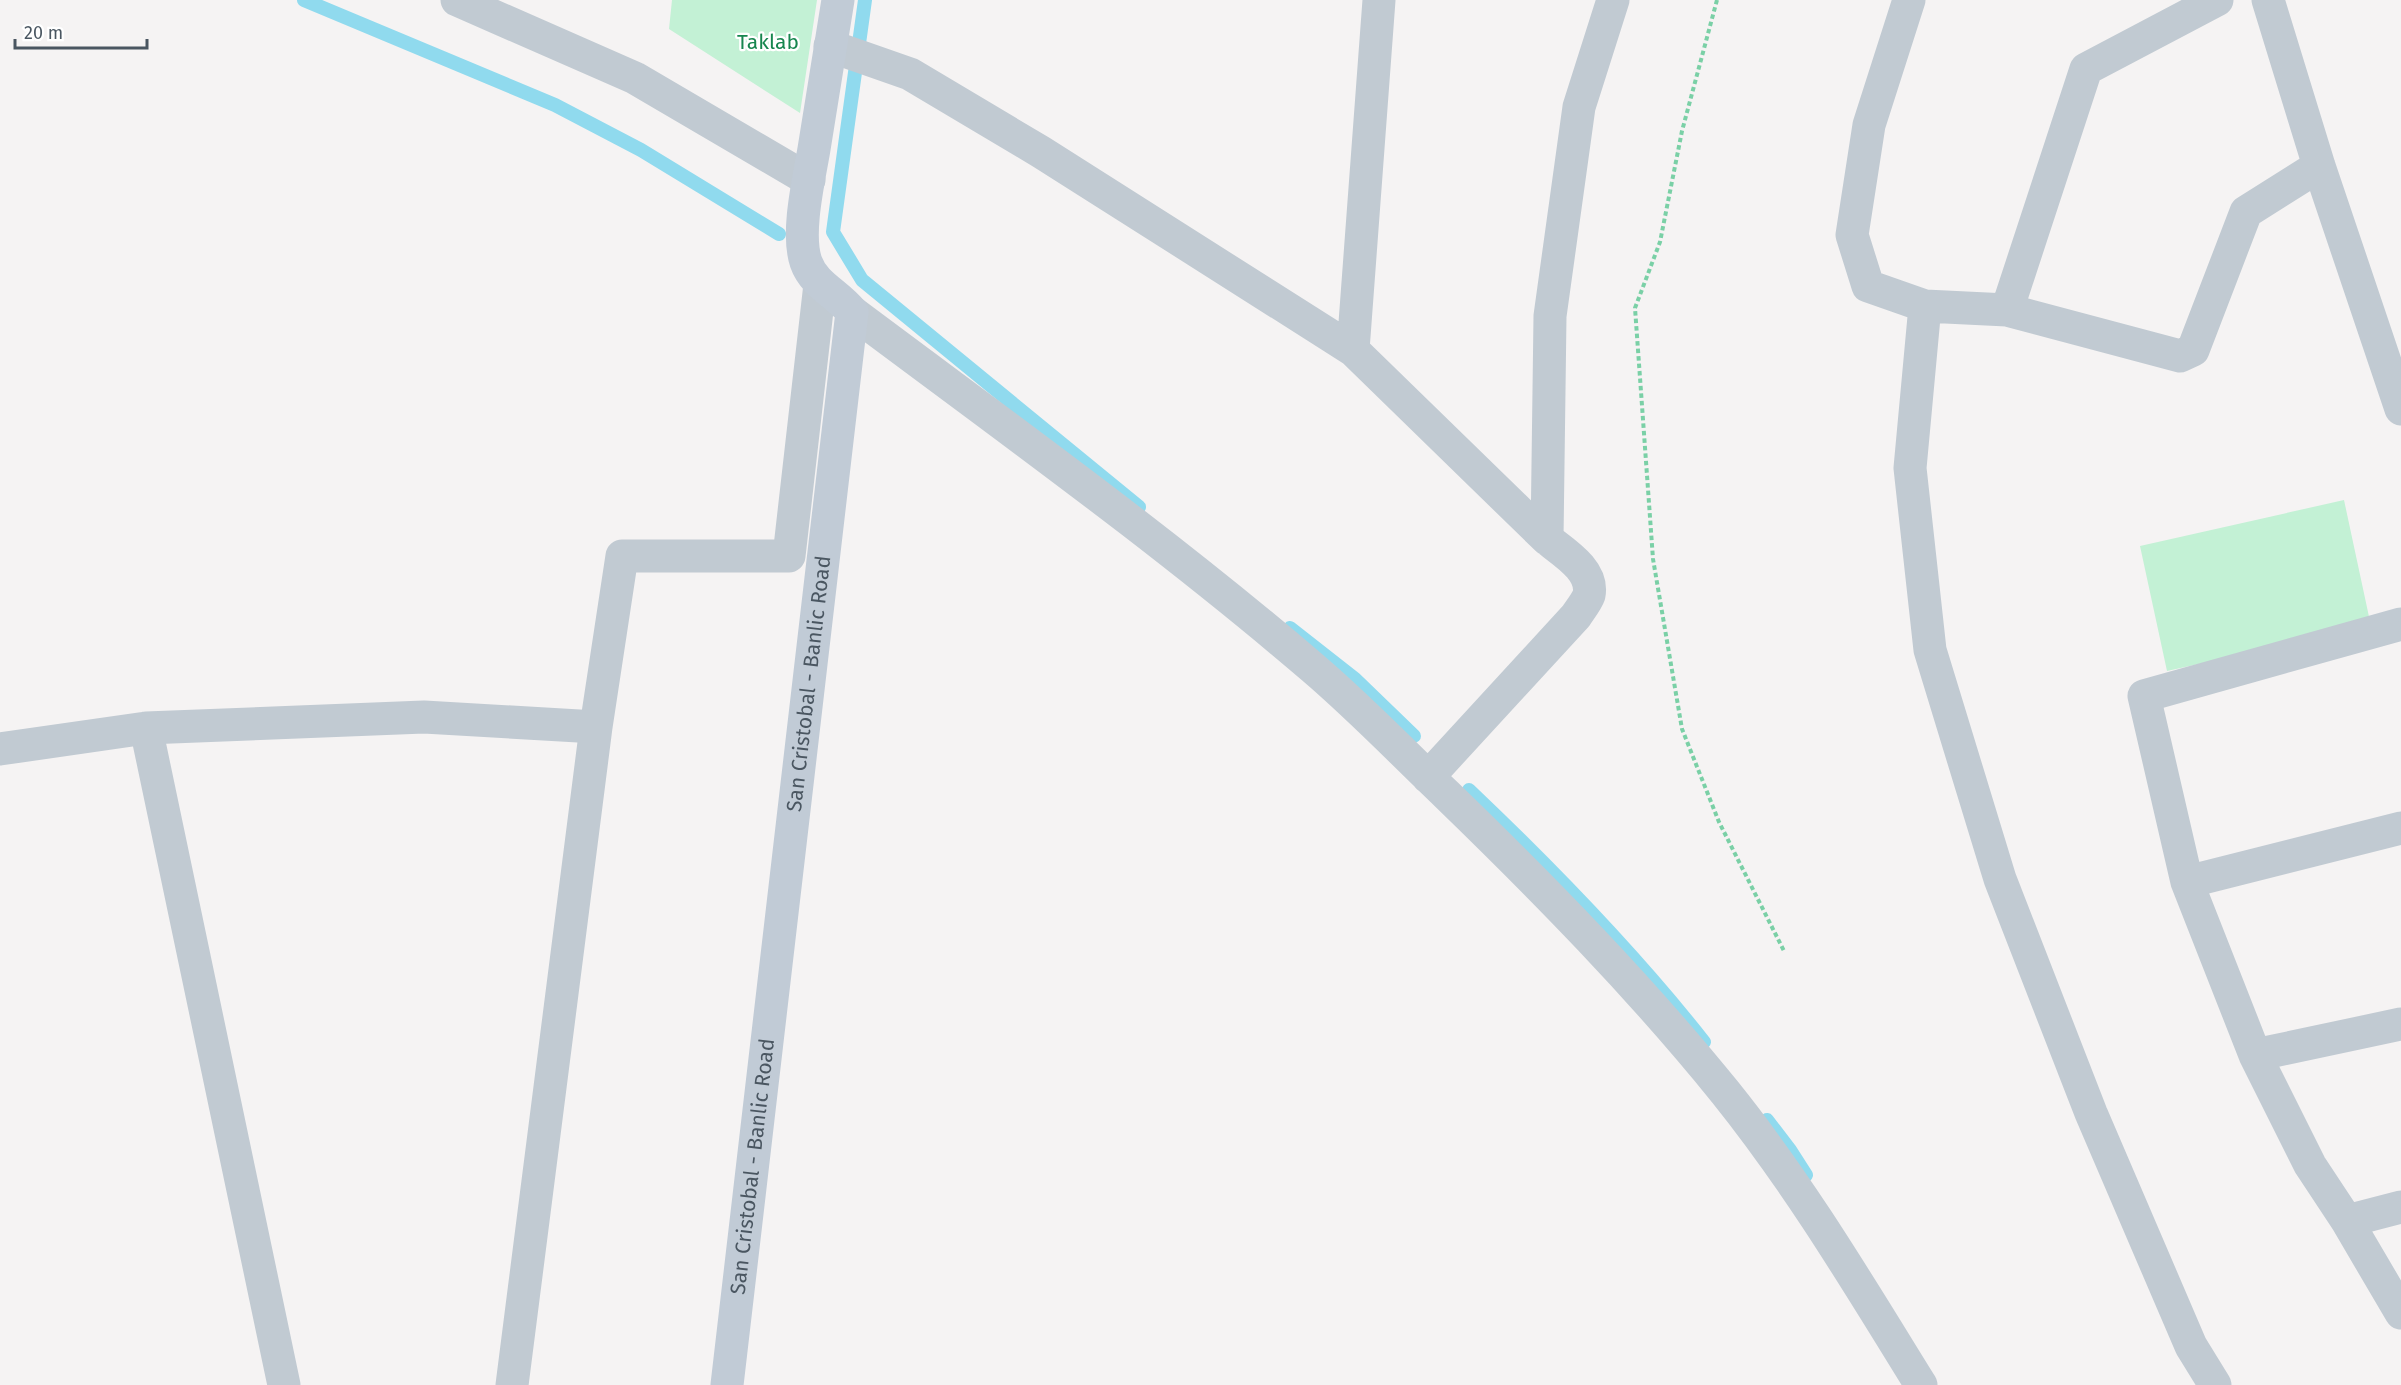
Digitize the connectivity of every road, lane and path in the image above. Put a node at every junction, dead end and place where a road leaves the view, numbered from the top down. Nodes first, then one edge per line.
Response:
1 (457, 0) edge
2 (838, 0) edge
3 (1379, 0) edge
4 (1613, 0) edge
5 (1717, 0) edge
6 (1909, 0) edge
7 (2217, 0) edge
8 (2268, 0) edge
9 (830, 46) junction
10 (2319, 166) junction
11 (809, 180) junction
12 (820, 284) junction
13 (1925, 306) junction
14 (2007, 310) junction
15 (852, 312) junction
16 (1353, 350) junction
17 (2401, 409) edge
18 (1547, 538) junction
19 (2401, 624) edge
20 (596, 727) junction
21 (146, 728) junction
22 (0, 749) edge
23 (1428, 777) junction
24 (2401, 828) edge
25 (2187, 882) junction
26 (1784, 951) dead end
27 (2401, 1024) edge
28 (2255, 1055) junction
29 (2401, 1207) edge
30 (2348, 1221) junction
31 (2401, 1313) edge
32 (284, 1385) edge
33 (512, 1385) edge
34 (727, 1385) edge
35 (1921, 1385) edge
36 (2215, 1385) edge

1 - 11 street
2 - 9 street
3 - 16 street
4 - 18 street
5 - 26 path
6 - 13 street
7 - 14 street
8 - 10 street
9 - 11 street
9 - 16 street
10 - 14 street
10 - 17 street
11 - 12 street
12 - 15 street
12 - 20 street
13 - 14 street
13 - 36 street
15 - 23 street
15 - 34 street, San Cristobal - Banlic Road
16 - 18 street
18 - 23 street
19 - 25 street
20 - 21 street
20 - 33 street
21 - 22 street
21 - 32 street
23 - 35 street
24 - 25 street
25 - 28 street
27 - 28 street
28 - 30 street
29 - 30 street
30 - 31 street

